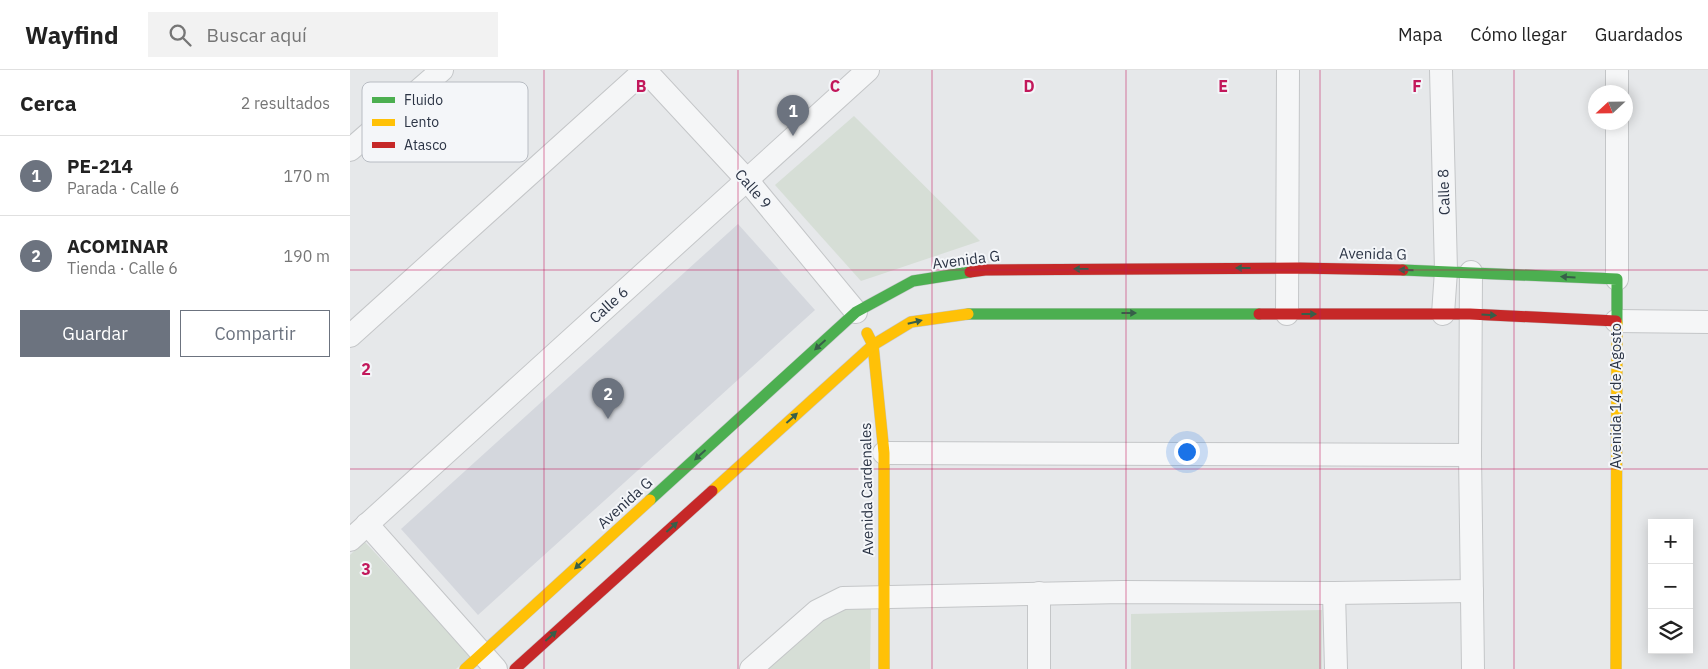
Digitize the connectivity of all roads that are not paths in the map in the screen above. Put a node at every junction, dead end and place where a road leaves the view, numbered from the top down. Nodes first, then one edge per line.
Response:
1 (441, 70) edge
2 (645, 70) edge
3 (1288, 70) edge
4 (1440, 70) edge
5 (1617, 70) edge
6 (853, 75) edge
7 (427, 82) edge
8 (1617, 85) edge
9 (1617, 130) edge
10 (362, 139) edge
11 (350, 150) edge
12 (747, 180) junction
13 (1287, 268) junction
14 (1446, 271) junction
15 (1471, 272) junction
16 (1617, 279) junction
17 (856, 312) junction
18 (1287, 314) junction
19 (1443, 314) junction
20 (1470, 314) junction
21 (1616, 321) junction
22 (1708, 322) edge
23 (350, 336) edge
24 (873, 345) junction
25 (884, 453) junction
26 (1470, 455) junction
27 (367, 524) junction
28 (350, 540) edge
29 (1472, 591) junction
30 (1039, 593) junction
31 (1334, 593) junction
32 (883, 597) junction
33 (489, 661) edge
34 (465, 669) edge
35 (515, 669) edge
36 (751, 669) edge
37 (884, 669) edge
38 (1039, 669) edge
39 (1336, 669) edge
40 (1473, 669) edge
41 (1616, 669) edge

1 - 7 street
2 - 12 street, Calle 9
2 - 23 street
3 - 13 street
4 - 14 street, Calle 8
5 - 8 street
6 - 12 street, Calle 6
9 - 16 street, Avenida 14 de Agosto
10 - 11 street
12 - 17 street, Calle 9
12 - 27 street, Calle 6
14 -> 13 street, Avenida G
13 -> 17 street, Avenida G
13 - 18 street
14 - 15 street, Avenida G
14 - 19 street, Calle 8
16 -> 15 street, Avenida G
15 - 20 street
16 - 21 street, Avenida 14 de Agosto
17 - 24 street, Avenida Cardenales
17 -> 33 street, Avenida G
18 -> 19 street
24 -> 18 street
19 - 20 street
20 -> 21 street
20 - 26 street
21 - 22 street
21 - 41 street, Avenida 14 de Agosto
24 - 25 street, Avenida Cardenales
35 -> 24 street
25 - 26 street
25 - 32 street, Avenida Cardenales
26 - 29 street
27 - 28 street, Calle 6
27 - 33 street
29 - 31 street
29 - 40 street
30 - 31 street
30 - 32 street
30 - 38 street
31 - 39 street
32 - 36 street
32 - 37 street, Avenida Cardenales
33 - 34 street, Avenida G

